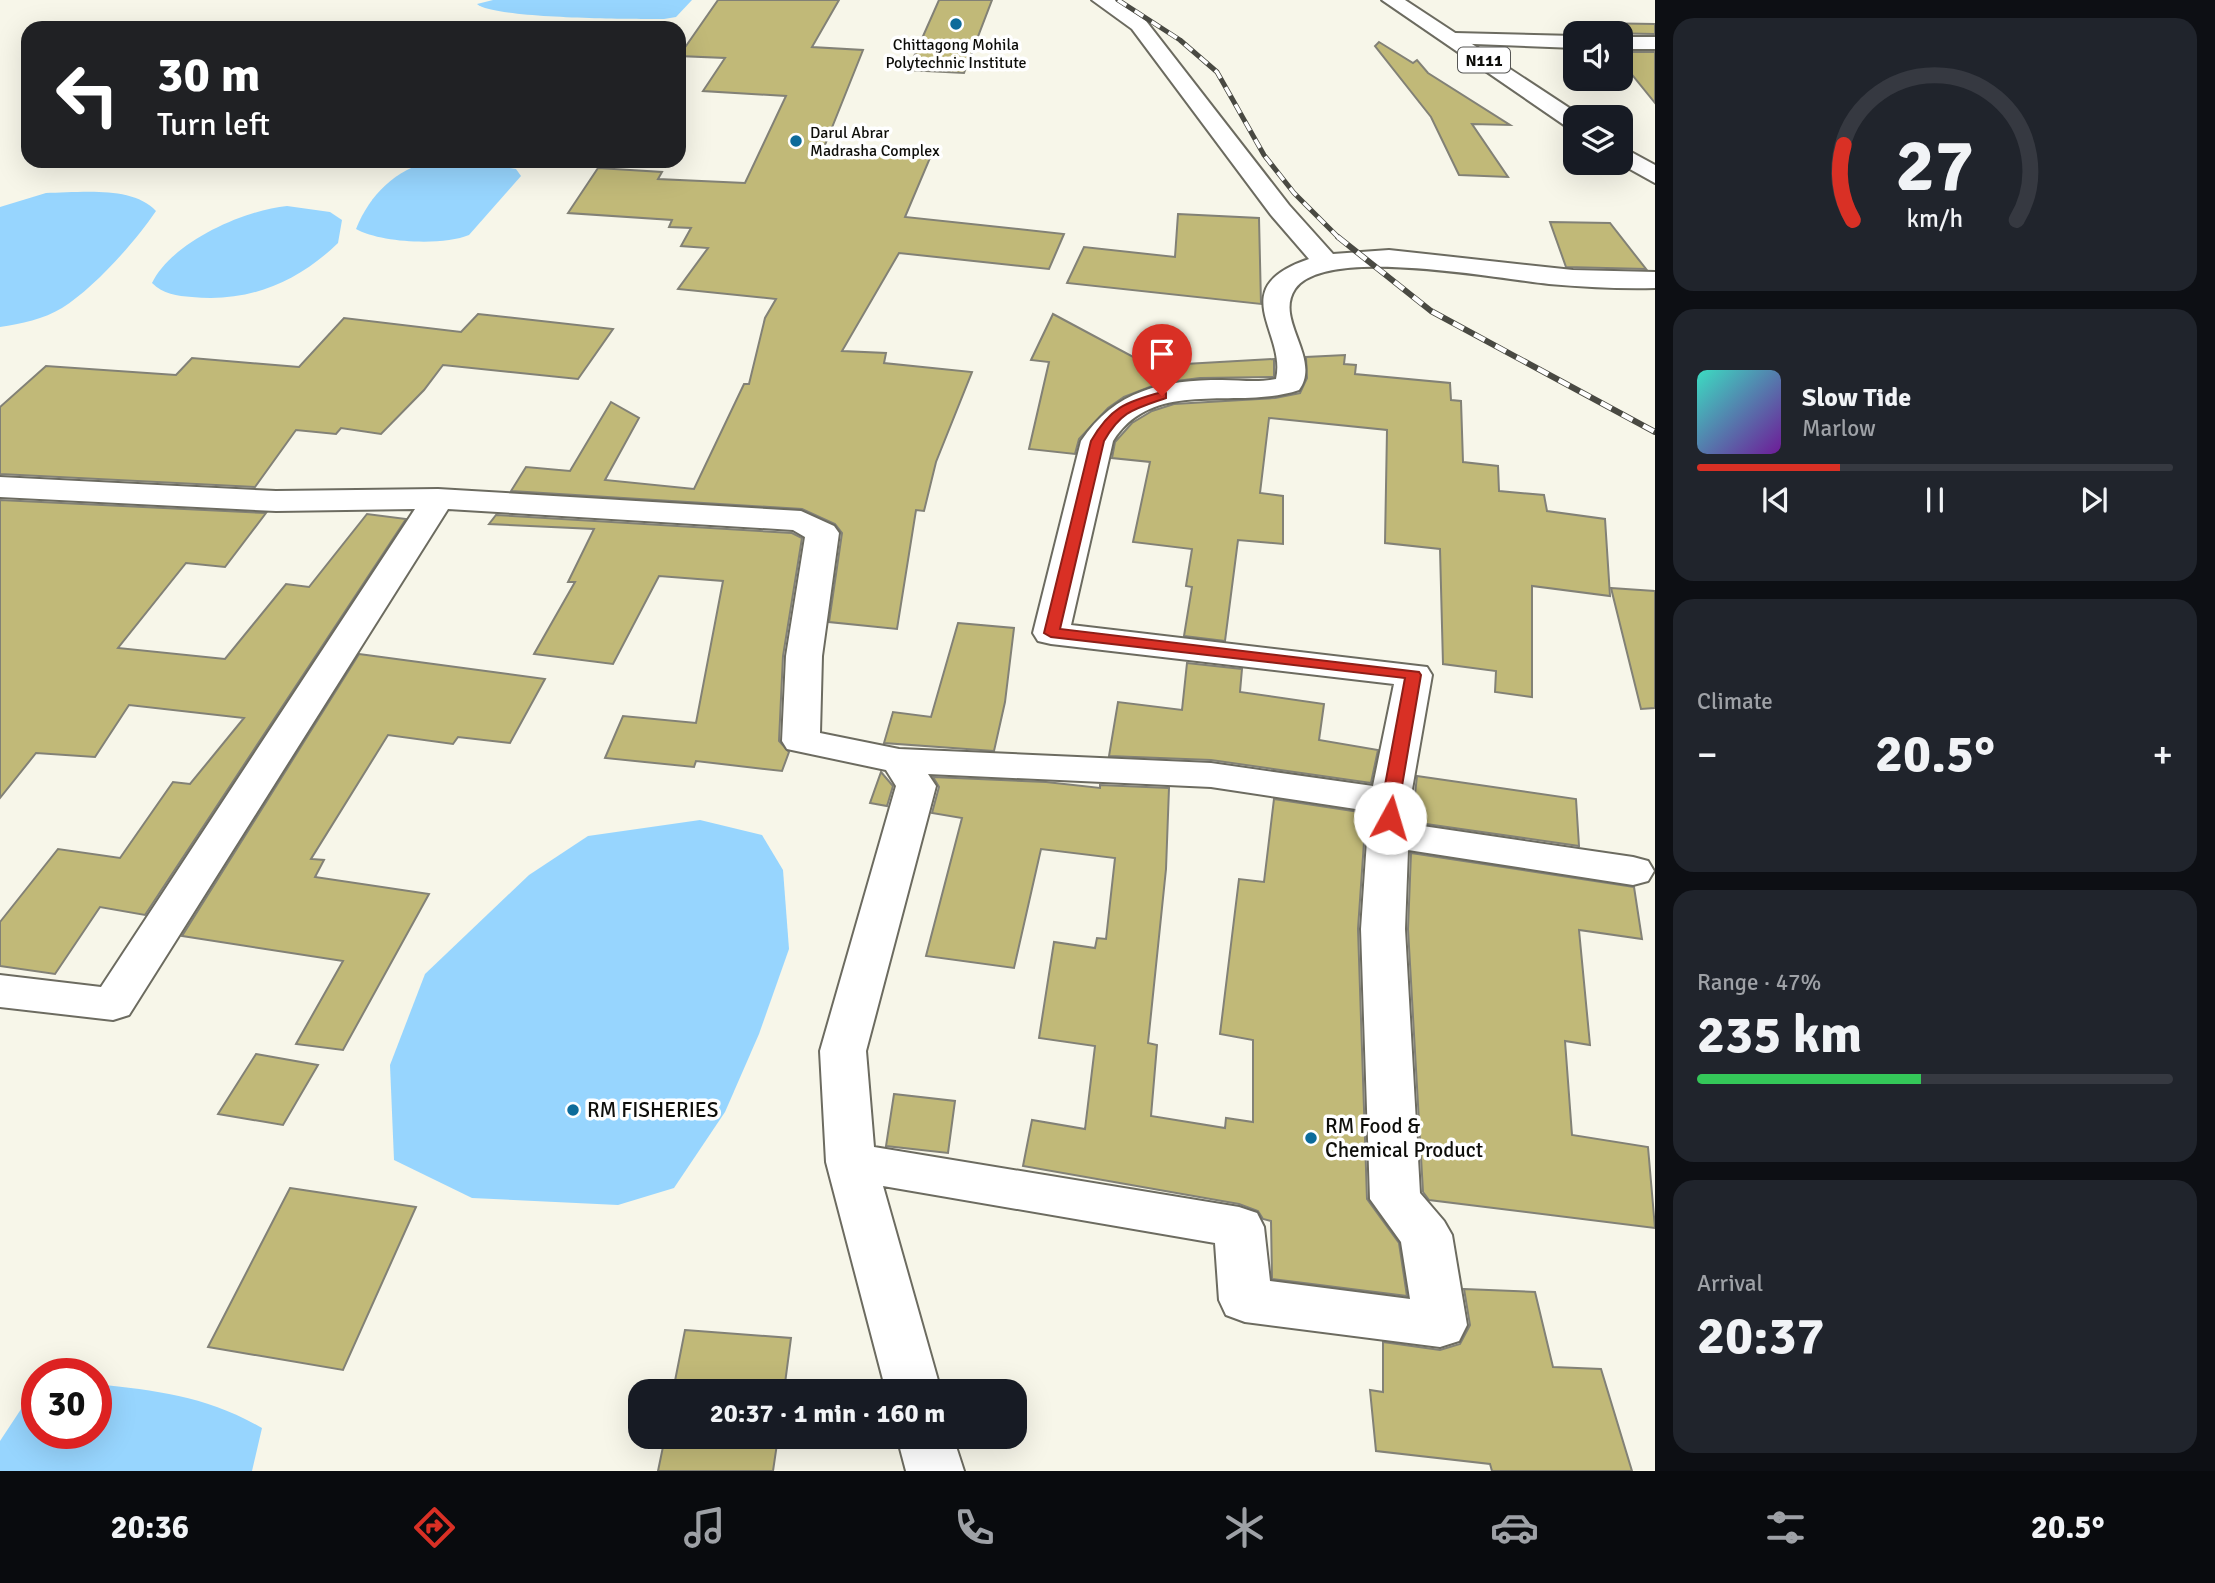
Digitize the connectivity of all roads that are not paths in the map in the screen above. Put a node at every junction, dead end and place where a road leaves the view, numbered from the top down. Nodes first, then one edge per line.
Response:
1 (1101, 0) edge
2 (1392, 0) edge
3 (1455, 40) junction
4 (1563, 42) edge
5 (1633, 43) edge
6 (1655, 43) edge
7 (1563, 114) edge
8 (1633, 162) edge
9 (1655, 176) edge
10 (1327, 263) junction
11 (1655, 280) edge
12 (0, 487) edge
13 (438, 499) junction
14 (900, 761) junction
15 (1390, 818) junction
16 (1633, 871) dead end
17 (0, 991) edge
18 (851, 1162) junction
19 (910, 1379) edge
20 (928, 1449) edge
21 (934, 1471) edge

1 - 10 main road
2 - 3 main road, N111
3 - 4 main road
3 - 7 main road, N111
5 - 6 main road
8 - 9 main road
10 - 11 main road
10 - 15 main road
12 - 13 main road
13 - 14 main road
13 - 17 main road
14 - 15 main road
14 - 18 main road
15 - 16 main road
15 - 18 main road
18 - 19 main road
20 - 21 main road

